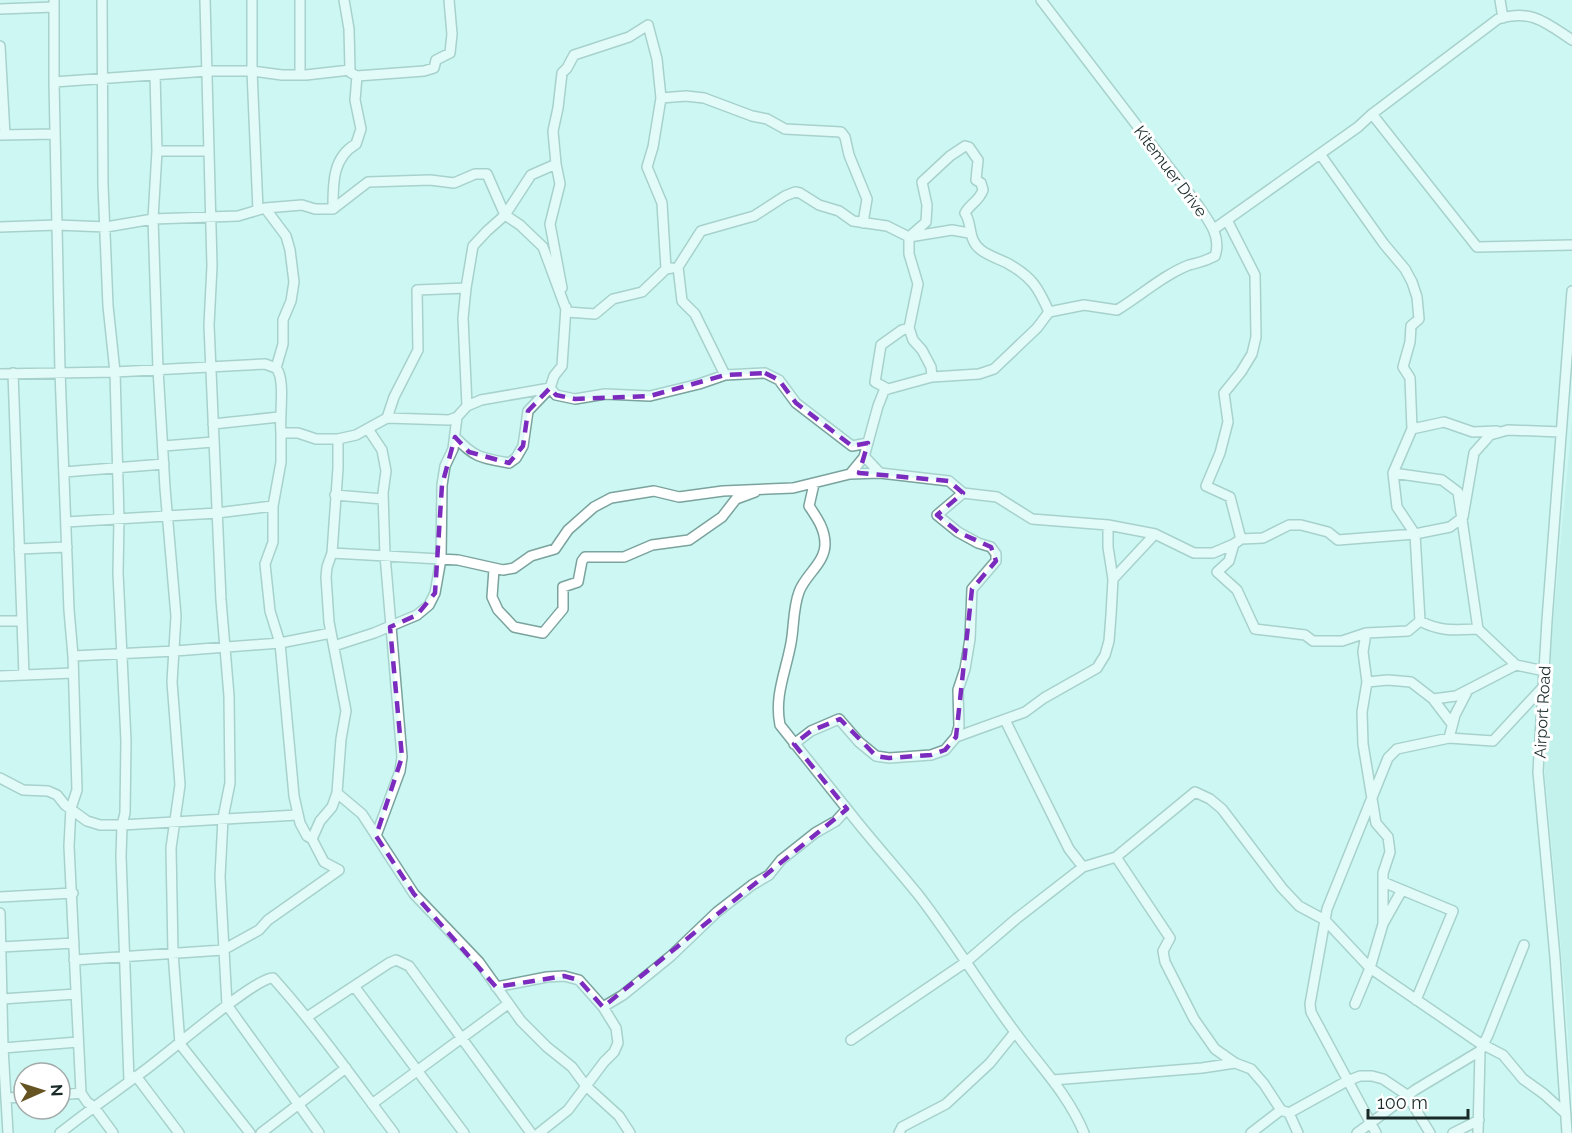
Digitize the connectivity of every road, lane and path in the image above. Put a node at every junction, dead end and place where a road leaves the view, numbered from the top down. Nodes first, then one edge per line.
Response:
1 (10, 0) edge
2 (102, 0) edge
3 (205, 0) edge
4 (252, 0) edge
5 (300, 0) edge
6 (344, 0) edge
7 (449, 0) edge
8 (1041, 0) edge
9 (1501, 1) edge
10 (54, 4) edge
11 (2, 9) edge
12 (1503, 18) junction
13 (1572, 40) edge
14 (0, 46) edge
15 (208, 71) junction
16 (252, 71) junction
17 (354, 73) junction
18 (155, 75) junction
19 (300, 75) junction
20 (103, 78) junction
21 (54, 82) junction
22 (661, 98) junction
23 (1372, 114) junction
24 (1351, 118) dead end
25 (1358, 126) junction
26 (3, 135) edge
27 (55, 135) junction
28 (208, 151) junction
29 (157, 152) junction
30 (1320, 154) junction
31 (556, 164) junction
32 (262, 209) junction
33 (333, 209) junction
34 (505, 215) junction
35 (209, 217) junction
36 (153, 219) junction
37 (1228, 222) junction
38 (863, 223) junction
39 (57, 225) junction
40 (0, 227) edge
41 (106, 228) junction
42 (1214, 230) junction
43 (969, 233) junction
44 (909, 237) junction
45 (1572, 245) edge
46 (678, 267) junction
47 (666, 269) junction
48 (466, 288) junction
49 (1572, 291) edge
50 (567, 312) junction
51 (1049, 312) junction
52 (909, 328) junction
53 (211, 366) junction
54 (276, 368) junction
55 (159, 369) junction
56 (60, 371) junction
57 (115, 372) junction
58 (13, 373) junction
59 (0, 374) edge
60 (725, 375) junction
61 (932, 377) junction
62 (550, 388) junction
63 (888, 388) junction
64 (467, 406) junction
65 (279, 417) junction
66 (457, 417) junction
67 (387, 418) junction
68 (213, 424) junction
69 (368, 429) junction
70 (1412, 429) junction
71 (1508, 430) junction
72 (1561, 432) junction
73 (281, 433) junction
74 (455, 437) junction
75 (338, 439) junction
76 (213, 442) junction
77 (868, 443) junction
78 (164, 446) junction
79 (864, 456) junction
80 (164, 464) junction
81 (116, 468) junction
82 (64, 472) junction
83 (880, 473) junction
84 (1393, 473) junction
85 (850, 474) junction
86 (814, 484) junction
87 (763, 489) junction
88 (963, 493) junction
89 (335, 495) junction
90 (383, 499) junction
91 (273, 506) junction
92 (217, 513) junction
93 (168, 516) junction
94 (1463, 517) junction
95 (119, 519) junction
96 (66, 522) junction
97 (1108, 525) junction
98 (1155, 534) junction
99 (1415, 534) junction
100 (1238, 542) junction
101 (67, 547) junction
102 (19, 549) junction
103 (332, 553) junction
104 (385, 555) junction
105 (441, 559) junction
106 (494, 569) junction
107 (1113, 579) junction
108 (0, 621) edge
109 (22, 621) junction
110 (1420, 621) junction
111 (390, 627) junction
112 (1478, 629) junction
113 (331, 633) junction
114 (1366, 633) junction
115 (280, 643) junction
116 (334, 646) junction
117 (223, 648) junction
118 (175, 651) junction
119 (122, 654) junction
120 (73, 656) junction
121 (1516, 665) junction
122 (1544, 671) junction
123 (73, 673) junction
124 (24, 675) junction
125 (0, 676) edge
126 (1367, 682) junction
127 (1544, 686) junction
128 (1469, 687) junction
129 (1433, 699) junction
130 (1005, 720) junction
131 (1452, 724) junction
132 (956, 737) junction
133 (1449, 738) junction
134 (794, 744) junction
135 (0, 778) edge
136 (337, 794) junction
137 (1372, 799) junction
138 (71, 808) junction
139 (847, 808) junction
140 (297, 815) junction
141 (223, 818) junction
142 (174, 821) junction
143 (122, 825) junction
144 (376, 836) junction
145 (312, 839) junction
146 (1116, 857) junction
147 (1083, 867) junction
148 (1383, 882) junction
149 (1402, 890) junction
150 (72, 893) junction
151 (0, 897) edge
152 (0, 913) edge
153 (1325, 920) junction
154 (1383, 924) junction
155 (74, 943) junction
156 (1524, 945) dead end
157 (1, 947) edge
158 (223, 950) junction
159 (173, 953) junction
160 (126, 957) junction
161 (74, 960) junction
162 (0, 961) edge
163 (966, 962) junction
164 (1370, 968) junction
165 (354, 986) junction
166 (496, 987) junction
167 (76, 994) junction
168 (2, 999) junction
169 (1416, 1000) junction
170 (508, 1004) junction
171 (1355, 1004) dead end
172 (227, 1005) junction
173 (603, 1007) junction
174 (307, 1017) junction
175 (1015, 1032) junction
176 (462, 1038) junction
177 (851, 1040) dead end
178 (78, 1042) junction
179 (180, 1044) junction
180 (3, 1048) junction
181 (1482, 1048) junction
182 (2, 1064) edge
183 (1235, 1064) junction
184 (346, 1068) junction
185 (417, 1071) junction
186 (133, 1079) junction
187 (1053, 1080) junction
188 (1347, 1081) junction
189 (586, 1086) junction
190 (72, 1094) edge
191 (81, 1094) junction
192 (1407, 1095) junction
193 (6, 1098) junction
194 (12, 1098) edge
195 (297, 1104) junction
196 (372, 1104) junction
197 (94, 1107) junction
198 (1285, 1112) junction
199 (1566, 1114) junction
200 (1479, 1120) junction
201 (1373, 1129) edge
202 (8, 1133) edge
203 (60, 1133) edge
204 (113, 1133) edge
205 (179, 1133) edge
206 (250, 1133) edge
207 (261, 1133) edge
208 (319, 1133) edge
209 (394, 1133) edge
210 (464, 1133) edge
211 (531, 1133) edge
212 (539, 1133) edge
213 (630, 1133) edge
214 (898, 1133) edge
215 (1084, 1133) edge
216 (1251, 1133) edge
217 (1298, 1133) edge
218 (1357, 1133) edge
219 (1430, 1133) edge
220 (1454, 1133) edge
221 (1478, 1133) edge
222 (1568, 1133) edge

1 - 11 street
2 - 20 street
3 - 15 street
4 - 16 street
5 - 19 street
6 - 17 street
7 - 17 street
8 - 42 street, Kitemuer Drive
9 - 12 street
10 - 11 street
10 - 21 street
12 - 13 street
12 - 23 street, Kitemuer Drive
14 - 26 street
15 - 16 street
15 - 18 street
15 - 28 street
16 - 19 street
16 - 32 street
17 - 19 street
17 - 33 street
18 - 20 street
18 - 29 street
20 - 21 street
20 - 41 street
21 - 27 street
22 - 31 street
22 - 38 street
22 - 47 street
23 - 25 street, Kitemuer Drive
23 - 45 street
24 - 25 street
25 - 30 street, Kitemuer Drive
26 - 27 street
27 - 39 street
28 - 29 street
28 - 35 street
29 - 36 street
30 - 37 street, Kitemuer Drive
30 - 70 street
31 - 34 street
31 - 50 street
32 - 33 street
32 - 35 street
32 - 54 street
33 - 34 street
34 - 48 street
34 - 50 street
35 - 36 street
35 - 53 street
36 - 41 street
36 - 55 street
37 - 42 street, Kitemuer Drive
37 - 100 street
38 - 44 street
38 - 46 street
39 - 40 street
39 - 41 street
39 - 56 street
41 - 57 street
42 - 51 street
43 - 44 street
43 - 44 street
43 - 51 street
44 - 52 street
46 - 47 street
46 - 60 street
47 - 50 street
48 - 64 street
48 - 67 street
49 - 72 street, Airport Road
50 - 62 street
51 - 61 street
52 - 61 street
52 - 63 street
53 - 54 street
53 - 55 street
53 - 68 street
54 - 65 street
55 - 57 street
55 - 78 street
56 - 57 street
56 - 58 street
56 - 82 street
57 - 81 street
58 - 59 street
58 - 102 street
60 - 62 street
60 - 77 street
61 - 63 street
62 - 64 street
62 - 74 street
63 - 77 street
64 - 66 street
65 - 68 street
65 - 73 street
66 - 67 street
66 - 74 street
67 - 69 street
68 - 76 street
69 - 75 street
69 - 90 street
70 - 71 street
70 - 84 street
71 - 72 street
71 - 94 street
72 - 122 street, Airport Road
73 - 75 street
73 - 91 street
74 - 105 street
75 - 89 street
76 - 78 street
76 - 92 street
77 - 79 street
78 - 80 street
79 - 83 street
79 - 85 street
80 - 81 street
80 - 93 street
81 - 82 street
81 - 95 street
82 - 96 street
83 - 85 street
83 - 88 street
84 - 94 street
84 - 99 street
85 - 86 street
86 - 87 street
86 - 134 street
87 - 106 street
87 - 106 street
88 - 97 street
88 - 132 street
89 - 90 street
89 - 103 street
90 - 104 street
91 - 92 street
91 - 115 street
92 - 93 street
92 - 117 street
93 - 95 street
93 - 118 street
94 - 99 street
94 - 112 street
95 - 96 street
95 - 119 street
96 - 101 street
97 - 98 street
97 - 107 street
98 - 100 street
98 - 107 street
99 - 100 street
99 - 110 street
100 - 114 street
101 - 102 street
101 - 120 street
102 - 109 street
103 - 104 street
103 - 113 street
104 - 105 street
104 - 111 street
105 - 106 street
105 - 111 street
107 - 130 street
108 - 109 street
109 - 124 street
110 - 112 street
110 - 114 street
111 - 116 street
111 - 144 street
112 - 121 street
113 - 115 street
113 - 116 street
114 - 126 street
115 - 117 street
115 - 140 street
116 - 136 street
117 - 118 street
117 - 141 street
118 - 119 street
118 - 142 street
119 - 120 street
119 - 143 street
120 - 123 street
121 - 122 street
121 - 128 street
122 - 127 street, Airport Road
123 - 124 street
123 - 138 street
124 - 125 street
126 - 129 street
126 - 137 street
127 - 133 street
127 - 199 street, Airport Road
128 - 129 street
128 - 131 street
129 - 131 street
130 - 132 street
130 - 147 street
131 - 133 street
132 - 134 street
133 - 137 street
134 - 139 street
135 - 138 street
136 - 144 street
136 - 145 street
137 - 148 street
137 - 153 street
138 - 143 street
138 - 150 street
139 - 163 street
139 - 173 street
140 - 141 street
140 - 145 street
141 - 142 street
141 - 158 street
142 - 143 street
142 - 159 street
143 - 160 street
144 - 166 street
145 - 158 street
146 - 147 street
146 - 153 street
146 - 183 street
147 - 163 street
148 - 149 street
148 - 154 street
149 - 154 street
149 - 169 street
150 - 151 street
150 - 155 street
152 - 157 street
153 - 164 street
153 - 188 street
154 - 164 street
155 - 157 street
155 - 161 street
156 - 181 street
157 - 162 street
158 - 159 street
158 - 172 street
159 - 160 street
159 - 179 street
160 - 161 street
160 - 186 street
161 - 167 street
162 - 168 street
163 - 175 street
163 - 177 street
164 - 169 street
164 - 171 street
165 - 174 street
165 - 176 street
165 - 185 street
166 - 170 street
166 - 173 street
167 - 168 street
167 - 178 street
168 - 180 street
169 - 181 street
170 - 176 street
170 - 189 street
172 - 174 street
172 - 179 street
172 - 195 street
173 - 189 street
174 - 184 street
175 - 187 street
175 - 214 street
176 - 185 street
176 - 211 street
178 - 180 street
178 - 191 street
179 - 186 street
179 - 206 street
180 - 182 street
181 - 192 street
181 - 199 street
181 - 200 street
182 - 193 street
183 - 187 street
183 - 198 street
184 - 195 street
184 - 196 street
185 - 196 street
185 - 210 street
186 - 197 street
186 - 205 street
187 - 215 street
188 - 192 street
188 - 198 street
188 - 201 street
189 - 212 street
189 - 213 street
190 - 191 street
191 - 197 street
192 - 201 street
192 - 219 street
193 - 194 street
193 - 202 street
195 - 207 street
195 - 208 street
196 - 209 street
197 - 203 street
197 - 204 street
198 - 216 street
198 - 217 street
199 - 222 street, Airport Road
200 - 220 street
200 - 221 street
201 - 218 street

